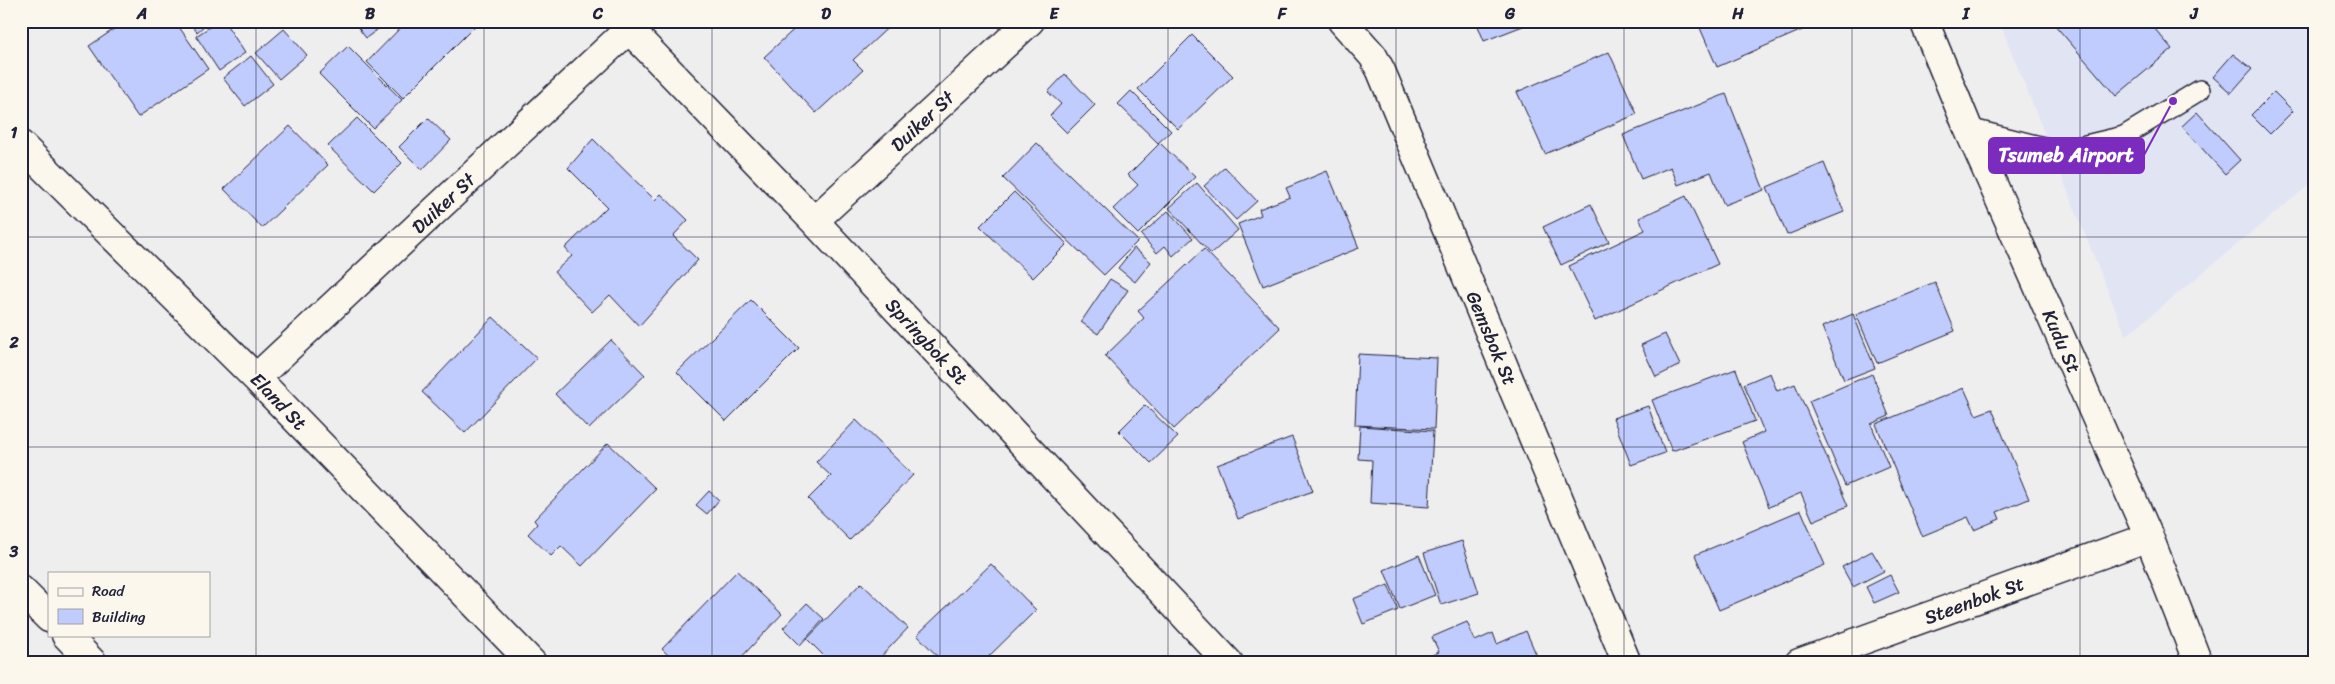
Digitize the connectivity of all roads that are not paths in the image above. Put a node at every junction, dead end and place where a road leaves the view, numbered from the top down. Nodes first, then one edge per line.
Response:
1 (1030, 21) edge
2 (1342, 21) edge
3 (1924, 21) edge
4 (625, 25) edge
5 (2200, 90) dead end
6 (1968, 128) junction
7 (21, 145) edge
8 (814, 221) junction
9 (256, 378) junction
10 (2149, 537) junction
11 (21, 590) edge
12 (48, 617) edge
13 (67, 636) edge
14 (92, 663) edge
15 (532, 663) edge
16 (1230, 663) edge
17 (1628, 663) edge
18 (1799, 663) edge
19 (2198, 663) edge

1 - 8 street, Duiker St
2 - 17 street, Gemsbok St
3 - 6 street, Kudu St
4 - 8 street, Springbok St
4 - 9 street, Duiker St
5 - 6 lane
6 - 10 street, Kudu St
7 - 9 street, Eland St
8 - 16 street, Springbok St
9 - 15 street, Eland St
10 - 18 street, Steenbok St
10 - 19 street, Kudu St
11 - 12 street
13 - 14 street

